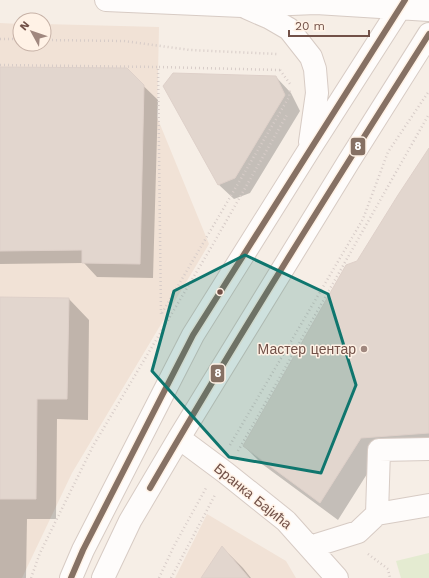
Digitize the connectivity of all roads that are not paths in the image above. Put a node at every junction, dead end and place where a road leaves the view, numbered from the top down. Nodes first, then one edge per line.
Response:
1 (106, 0) edge
2 (402, 4) edge
3 (242, 6) junction
4 (429, 10) edge
5 (429, 34) edge
6 (309, 150) junction
7 (179, 438) junction
8 (429, 449) edge
9 (429, 505) edge
10 (377, 514) junction
11 (310, 547) junction
12 (71, 578) edge
13 (103, 578) edge
14 (337, 578) edge

1 - 3 street
2 - 3 street
2 - 4 street
2 - 6 street
3 - 6 street
5 - 7 street
6 - 12 street
7 - 11 street, Бранка Бајића
7 - 13 street
8 - 10 street
9 - 10 street
10 - 11 street
11 - 14 street, Бранка Бајића

